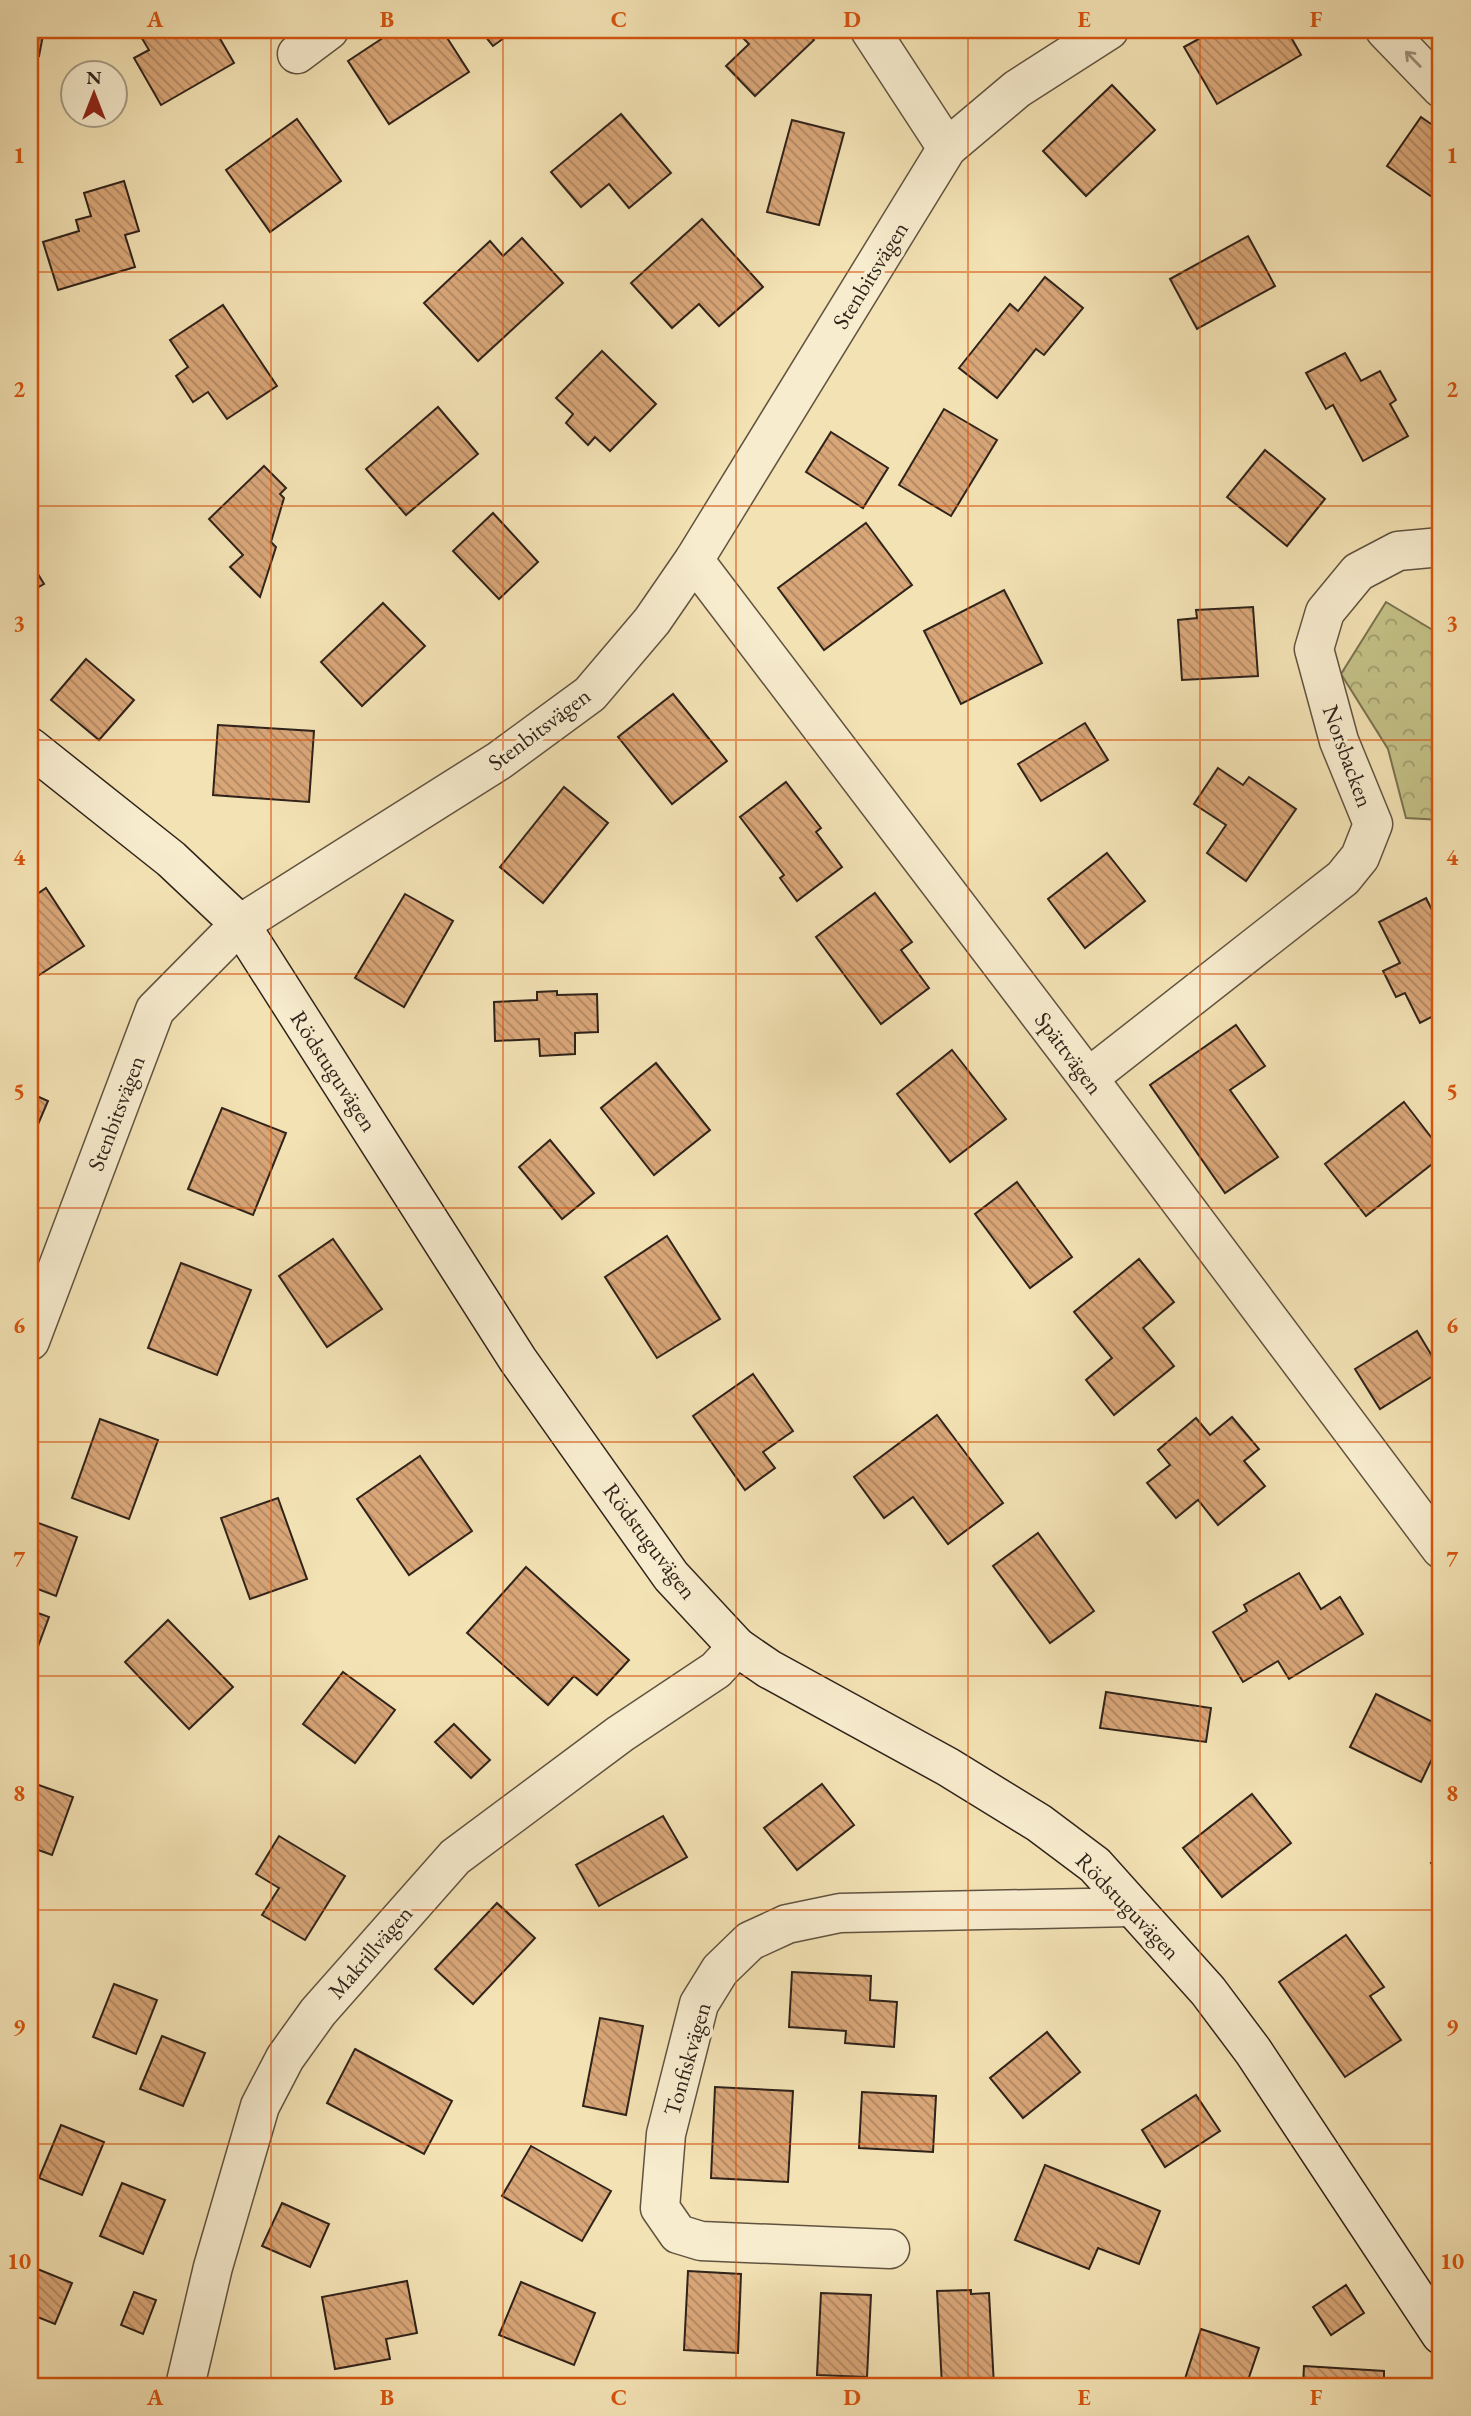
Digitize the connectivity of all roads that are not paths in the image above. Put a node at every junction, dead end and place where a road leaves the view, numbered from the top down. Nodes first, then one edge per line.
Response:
1 (329, 30) edge
2 (870, 30) edge
3 (1110, 30) edge
4 (1385, 30) edge
5 (297, 54) dead end
6 (1441, 88) edge
7 (947, 148) junction
8 (1441, 547) edge
9 (694, 560) junction
10 (30, 747) edge
11 (240, 924) junction
12 (1088, 1078) junction
13 (30, 1341) edge
14 (1441, 1549) edge
15 (737, 1647) junction
16 (1132, 1907) junction
17 (890, 2249) dead end
18 (1441, 2335) edge
19 (186, 2386) edge

1 - 5 street
2 - 7 street
3 - 7 street, Stenbitsvägen
6 -> 4 street
7 - 9 street, Stenbitsvägen
8 - 12 street, Norsbacken
9 - 11 street, Stenbitsvägen
9 - 12 street, Spättvägen
10 - 11 street, Rödstuguvägen
11 - 13 street, Stenbitsvägen
11 - 15 street, Rödstuguvägen
12 - 14 street, Spättvägen
15 - 16 street, Rödstuguvägen
15 - 19 street, Makrillvägen
16 - 17 street, Tonfiskvägen
16 - 18 street, Rödstuguvägen

